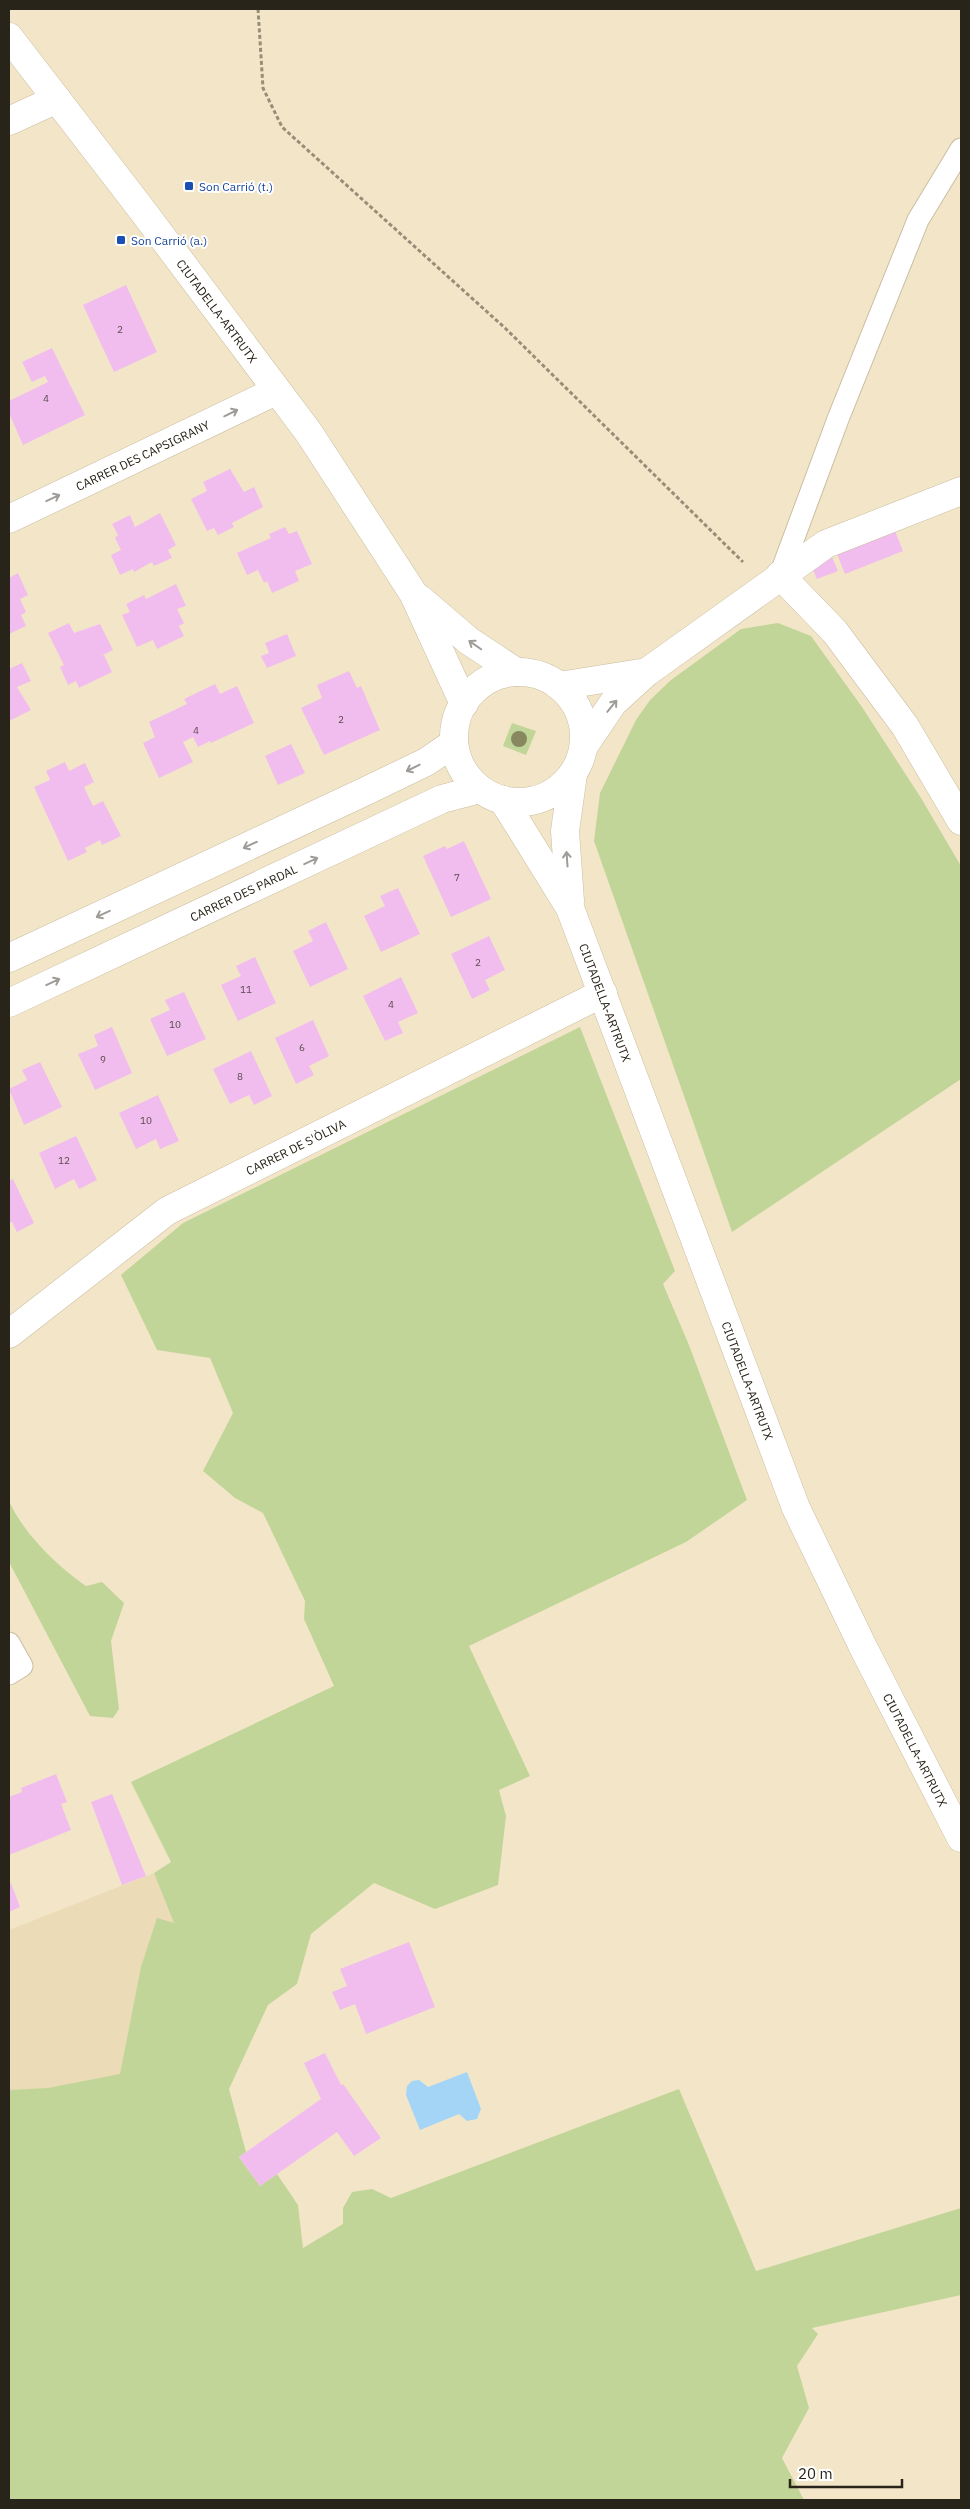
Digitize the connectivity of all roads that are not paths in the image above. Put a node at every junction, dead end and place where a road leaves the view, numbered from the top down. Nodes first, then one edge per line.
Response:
1 (9, 37) edge
2 (57, 99) junction
3 (9, 122) edge
4 (961, 149) edge
5 (276, 391) junction
6 (961, 491) edge
7 (9, 519) edge
8 (773, 580) junction
9 (413, 593) junction
10 (516, 672) junction
11 (647, 672) junction
12 (559, 686) junction
13 (464, 704) junction
14 (454, 743) junction
15 (584, 746) junction
16 (573, 774) junction
17 (492, 795) junction
18 (961, 821) edge
19 (570, 908) junction
20 (9, 958) edge
21 (603, 993) junction
22 (9, 1003) edge
23 (9, 1334) edge
24 (9, 1643) edge
25 (9, 1674) edge
26 (961, 1838) edge

1 - 2 street, CIUTADELLA-ARTRUTX
2 - 3 street
2 - 5 street, CIUTADELLA-ARTRUTX
4 - 8 lane
7 -> 5 street, CARRER DES CAPSIGRANY
5 - 9 street, CIUTADELLA-ARTRUTX
6 - 8 street
8 - 11 street
8 - 18 street
10 -> 9 street, CIUTADELLA-ARTRUTX
9 - 13 street, CIUTADELLA-ARTRUTX
10 - 12 street, CIUTADELLA-ARTRUTX
10 - 13 street, CIUTADELLA-ARTRUTX
11 - 12 street
15 -> 11 street
12 - 15 street, CIUTADELLA-ARTRUTX
13 - 14 street, CIUTADELLA-ARTRUTX
14 - 17 street, CIUTADELLA-ARTRUTX
14 -> 20 street
15 - 16 street, CIUTADELLA-ARTRUTX
16 - 17 street, CIUTADELLA-ARTRUTX
19 -> 16 street
17 - 19 street
22 -> 17 street, CARRER DES PARDAL
19 - 21 street, CIUTADELLA-ARTRUTX
21 - 23 street, CARRER DE S'ÒLIVA
21 - 26 street, CIUTADELLA-ARTRUTX
24 - 25 lane

